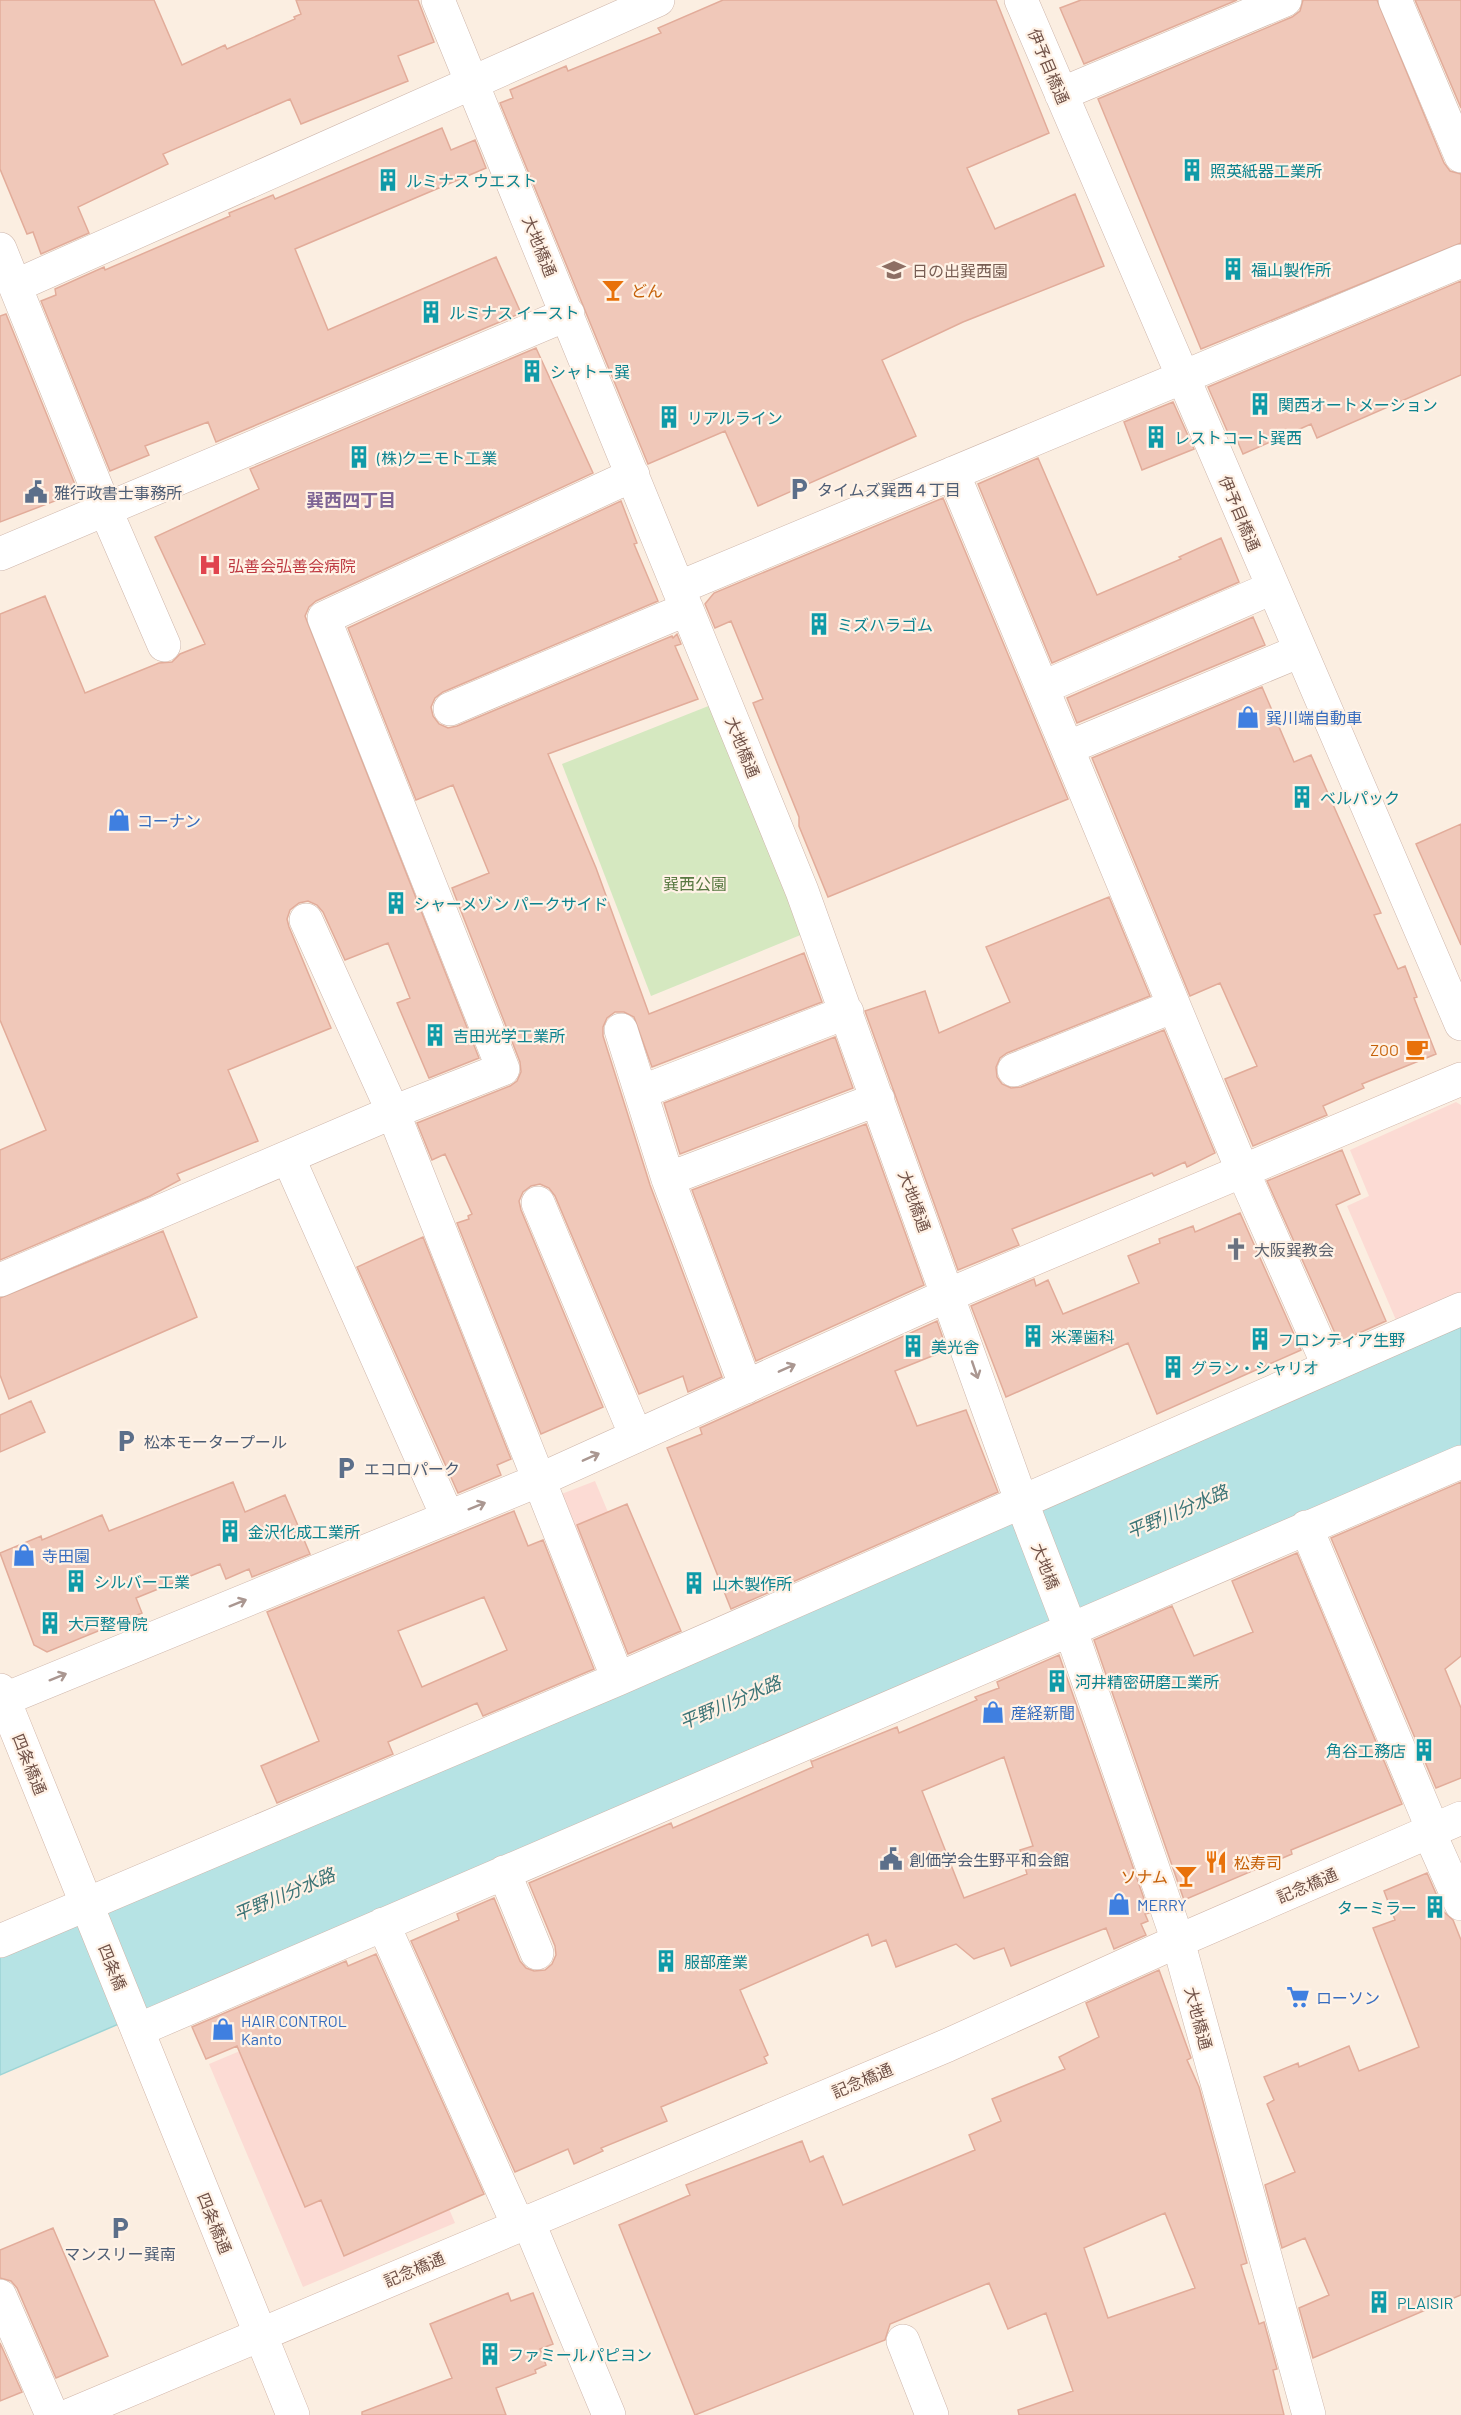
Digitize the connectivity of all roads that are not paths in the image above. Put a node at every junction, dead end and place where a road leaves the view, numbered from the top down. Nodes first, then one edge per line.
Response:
1 (438, 0) edge
2 (657, 0) edge
3 (1021, 0) edge
4 (1285, 0) edge
5 (1395, 0) edge
6 (473, 82) junction
7 (1061, 94) junction
8 (1461, 156) edge
9 (0, 249) edge
10 (1461, 261) edge
11 (15, 286) junction
12 (568, 314) junction
13 (1182, 378) junction
14 (953, 473) junction
15 (633, 475) junction
16 (106, 511) junction
17 (0, 554) edge
18 (1272, 588) junction
19 (683, 599) junction
20 (164, 645) dead end
21 (1300, 651) junction
22 (1044, 687) junction
23 (450, 709) dead end
24 (1067, 748) junction
25 (306, 920) dead end
26 (1174, 1006) junction
27 (847, 1012) junction
28 (1461, 1024) edge
29 (621, 1030) dead end
30 (1014, 1070) dead end
31 (1461, 1078) edge
32 (641, 1092) junction
33 (878, 1099) junction
34 (393, 1112) junction
35 (288, 1157) junction
36 (1243, 1172) junction
37 (668, 1179) junction
38 (538, 1203) dead end
39 (0, 1280) edge
40 (948, 1295) junction
41 (1461, 1309) edge
42 (1329, 1367) junction
43 (746, 1387) junction
44 (636, 1436) junction
45 (1461, 1462) edge
46 (537, 1481) junction
47 (1022, 1503) junction
48 (448, 1518) junction
49 (1306, 1527) junction
50 (1070, 1628) junction
51 (618, 1679) junction
52 (1, 1697) edge
53 (1441, 1827) edge
54 (504, 1872) junction
55 (88, 1904) junction
56 (1461, 1904) edge
57 (383, 1924) junction
58 (0, 1941) edge
59 (1178, 1941) junction
60 (537, 1953) dead end
61 (138, 2030) junction
62 (523, 2223) junction
63 (0, 2296) edge
64 (260, 2335) junction
65 (903, 2342) dead end
66 (52, 2415) edge
67 (70, 2415) edge
68 (293, 2415) edge
69 (609, 2415) edge
70 (932, 2415) edge
71 (1309, 2415) edge

1 - 6 street, 大地橋通
2 - 6 street
3 - 7 street, 伊予目橋通
4 - 7 street
5 - 8 street
6 - 11 street
6 - 12 street, 大地橋通
7 - 13 street, 伊予目橋通
9 - 11 street
10 - 13 street
11 - 16 street
12 - 15 street, 大地橋通
12 - 16 street
13 - 14 street
13 - 18 street, 伊予目橋通
14 - 19 street
14 - 22 street
15 - 19 street, 大地橋通
15 - 34 street
16 - 17 street
16 - 20 street
18 - 21 street, 伊予目橋通
18 - 22 street
19 - 23 street
19 - 27 street, 大地橋通
21 - 24 street
21 - 28 street, 伊予目橋通
22 - 24 street
24 - 26 street
25 - 34 street
26 - 30 street
26 - 36 street
27 - 32 street
27 - 33 street, 大地橋通
29 - 32 street
31 - 36 street
32 - 37 street
33 - 37 street
33 - 40 street, 大地橋通
34 - 35 street
34 - 46 street
35 - 39 street
35 - 48 street
36 - 40 street
36 - 42 street
37 - 43 street
38 - 44 street
43 -> 40 street
40 -> 47 street, 大地橋通
41 - 42 street
42 - 47 street
43 - 44 street
46 -> 44 street
45 - 49 street
48 -> 46 street
46 - 51 street
47 - 50 street, 大地橋
47 - 51 street
52 -> 48 street
49 - 50 street
49 - 53 street
50 - 54 street
50 - 59 street, 大地橋通
51 - 55 street
52 - 55 street, 四条橋通
53 - 56 street
53 - 59 street, 記念橋通
54 - 57 street
54 - 60 street
55 - 58 street
55 - 61 street, 四条橋
57 - 61 street
57 - 62 street
59 - 62 street, 記念橋通
59 - 71 street, 大地橋通
61 - 64 street, 四条橋通
62 - 64 street, 記念橋通
62 - 69 street
63 - 66 street
64 - 67 street, 記念橋通
64 - 68 street, 四条橋通
65 - 70 street

